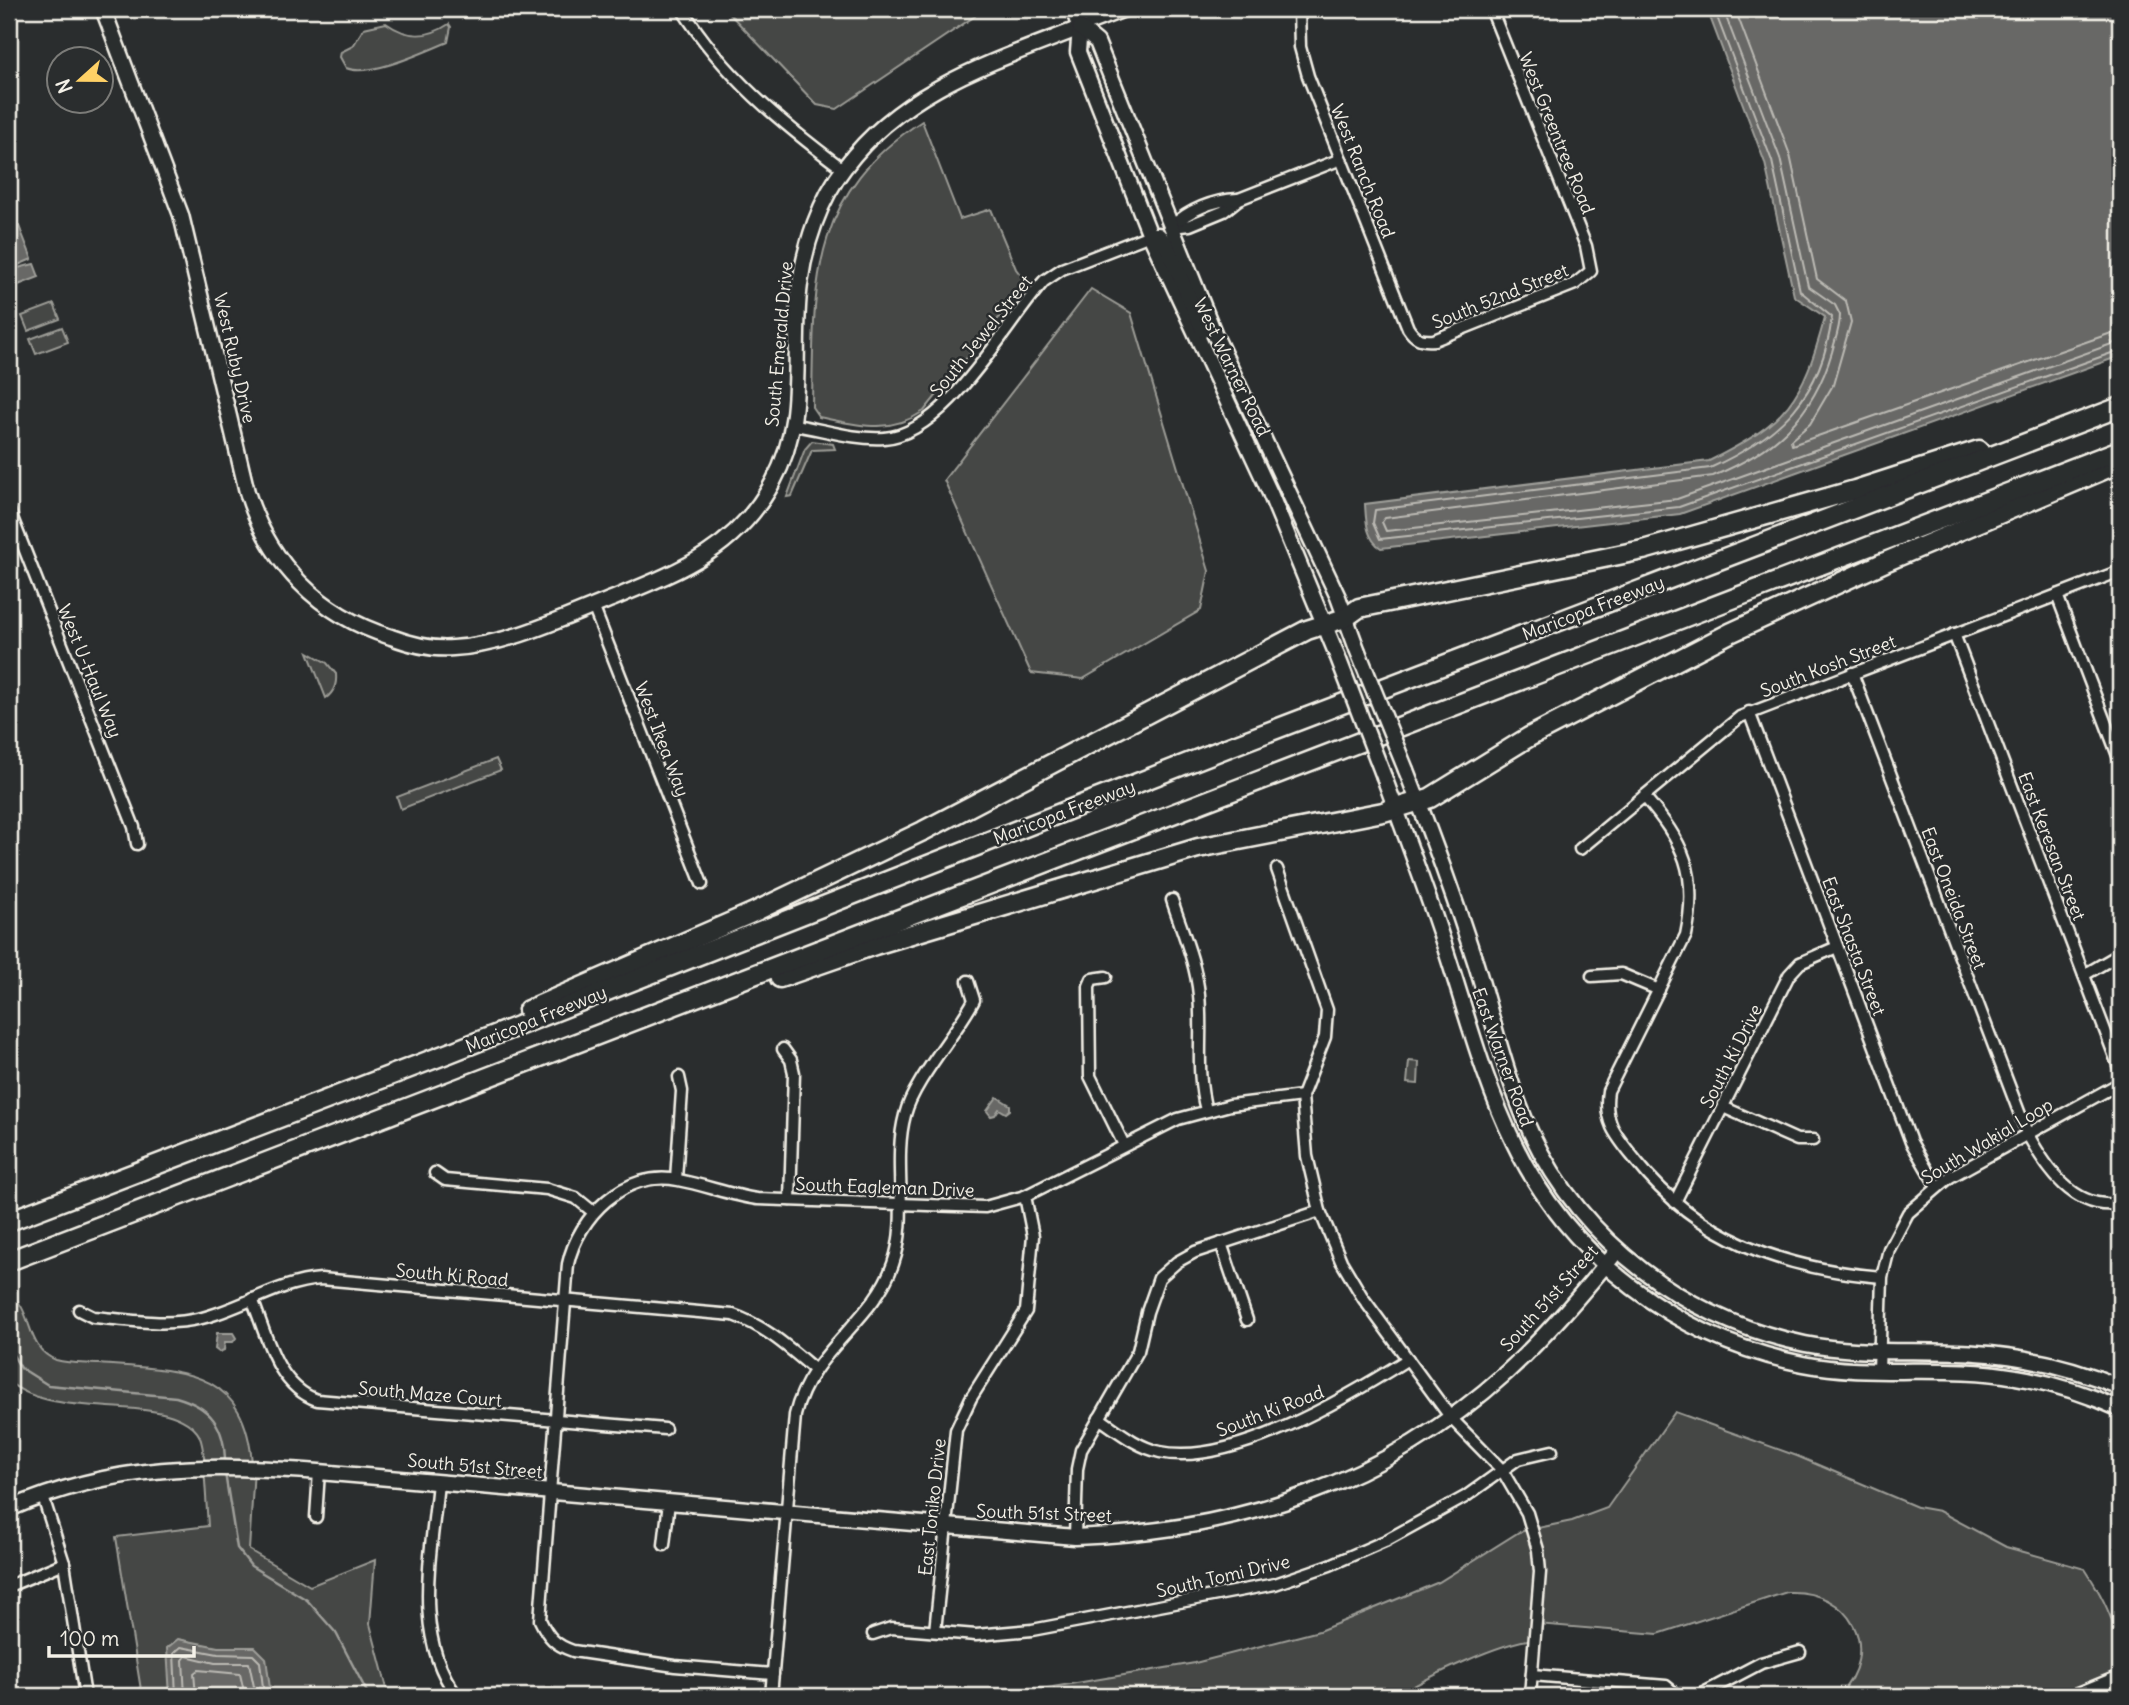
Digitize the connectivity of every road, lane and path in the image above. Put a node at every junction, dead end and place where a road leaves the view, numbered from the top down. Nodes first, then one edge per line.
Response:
1 (103, 9) edge
2 (682, 9) edge
3 (1073, 9) edge
4 (1130, 9) edge
5 (1299, 9) edge
6 (1491, 9) edge
7 (1080, 28) junction
8 (1341, 159) junction
9 (843, 169) junction
10 (1171, 227) junction
11 (1150, 234) junction
12 (1591, 271) joint
13 (1417, 339) joint
14 (1224, 354) junction
15 (2120, 398) edge
16 (2120, 407) edge
17 (794, 425) junction
18 (2120, 450) edge
19 (2120, 463) edge
20 (9, 510) edge
21 (2120, 571) edge
22 (2057, 595) junction
23 (593, 606) junction
24 (1345, 618) junction
25 (1325, 625) junction
26 (1954, 634) junction
27 (415, 645) joint
28 (1852, 673) junction
29 (1381, 709) joint
30 (1749, 712) junction
31 (1362, 719) joint
32 (2120, 761) edge
33 (1644, 796) junction
34 (1418, 802) junction
35 (1396, 809) junction
36 (137, 844) dead end
37 (1580, 849) dead end
38 (1277, 869) dead end
39 (702, 884) dead end
40 (1172, 900) dead end
41 (1837, 947) junction
42 (2120, 954) edge
43 (2084, 975) junction
44 (1592, 976) dead end
45 (1106, 977) dead end
46 (968, 981) dead end
47 (1659, 990) junction
48 (572, 1045) junction
49 (783, 1049) dead end
50 (449, 1053) junction
51 (2120, 1070) edge
52 (679, 1077) dead end
53 (2120, 1083) edge
54 (1302, 1096) junction
55 (1723, 1107) junction
56 (1206, 1110) junction
57 (1524, 1115) junction
58 (1506, 1124) junction
59 (2027, 1133) junction
60 (1813, 1140) dead end
61 (1124, 1145) junction
62 (435, 1173) dead end
63 (676, 1179) junction
64 (1937, 1187) junction
65 (76, 1195) junction
66 (1025, 1196) junction
67 (790, 1200) junction
68 (1675, 1202) junction
69 (2120, 1203) edge
70 (899, 1204) junction
71 (9, 1209) edge
72 (592, 1211) junction
73 (1320, 1211) junction
74 (9, 1221) edge
75 (1221, 1243) junction
76 (1618, 1250) junction
77 (9, 1261) edge
78 (1606, 1265) junction
79 (1882, 1277) junction
80 (252, 1299) junction
81 (565, 1301) junction
82 (79, 1310) dead end
83 (1247, 1320) dead end
84 (1880, 1351) junction
85 (1993, 1354) junction
86 (1408, 1359) junction
87 (814, 1369) junction
88 (1879, 1371) junction
89 (1993, 1374) junction
90 (2120, 1387) edge
91 (2120, 1409) edge
92 (1099, 1418) junction
93 (1451, 1418) junction
94 (554, 1420) junction
95 (665, 1429) dead end
96 (1552, 1451) dead end
97 (1502, 1470) junction
98 (319, 1472) junction
99 (438, 1482) junction
100 (549, 1491) junction
101 (43, 1497) junction
102 (669, 1502) junction
103 (9, 1509) edge
104 (788, 1512) junction
105 (316, 1517) dead end
106 (945, 1527) junction
107 (1075, 1537) junction
108 (664, 1545) dead end
109 (64, 1563) junction
110 (9, 1586) edge
111 (935, 1631) junction
112 (873, 1634) dead end
113 (1800, 1652) dead end
114 (773, 1674) junction
115 (1532, 1675) junction
116 (2120, 1678) edge
117 (85, 1696) edge
118 (457, 1696) edge
119 (771, 1696) edge
120 (1530, 1696) edge
121 (1678, 1696) edge
122 (1698, 1696) edge
123 (2076, 1696) edge

1 - 27 main road, West Ruby Drive
2 - 9 street
3 - 7 main road, West Warner Road
4 - 7 street
5 - 8 street, West Ranch Road
6 - 12 street, West Greentree Road
7 - 9 main road, South Emerald Drive
7 - 10 main road, West Warner Road
7 - 11 main road, West Warner Road
8 - 10 street
8 - 13 street, West Ranch Road
9 - 17 main road, South Emerald Drive
10 - 14 main road, West Warner Road
11 - 14 main road
11 - 17 street, South Jewel Street
11 - 25 main road, West Warner Road
12 - 13 street, South 52nd Street
14 - 24 main road, West Warner Road
15 - 24 highway
16 - 50 highway, Maricopa Freeway
17 - 23 main road, South Emerald Drive
18 - 48 highway, Maricopa Freeway
19 - 34 highway
20 - 36 street, West U-Haul Way
21 - 22 street, South Kosh Street
22 - 26 street, South Kosh Street
22 - 32 street
23 - 27 main road, South Emerald Drive
23 - 39 street, West Ikea Way
24 - 25 highway
24 - 29 main road, West Warner Road, bridge
25 - 31 main road, West Warner Road, bridge
25 - 50 highway
26 - 28 street, South Kosh Street
26 - 43 street, East Keresan Street
28 - 30 street, South Kosh Street
28 - 59 street, East Oneida Street
29 - 34 main road, East Warner Road, bridge
30 - 33 street, South Kosh Street
30 - 41 street, East Shasta Street
31 - 35 main road, East Warner Road, bridge
33 - 37 street, South Kosh Street
33 - 47 street
34 - 35 highway
34 - 57 main road, East Warner Road
35 - 48 highway
35 - 58 main road, East Warner Road
38 - 54 street
40 - 56 street
41 - 55 street, South Ki Drive
41 - 64 street, East Shasta Street
42 - 43 street
43 - 51 street, East Keresan Street
44 - 47 street
45 - 61 street
46 - 70 street
47 - 68 street
48 - 77 highway, Maricopa Freeway
49 - 67 street
50 - 65 highway, Maricopa Freeway
52 - 63 street
53 - 59 street, South Wakial Loop
54 - 56 street, South Eagleman Drive
54 - 73 street
55 - 60 street
55 - 68 street, South Ki Drive
56 - 61 street, South Eagleman Drive
57 - 58 main road
57 - 76 main road, East Warner Road
58 - 78 main road, East Warner Road
59 - 64 street, South Wakial Loop
59 - 69 street, East Oneida Street
61 - 66 street, South Eagleman Drive
62 - 72 street
63 - 67 street, South Eagleman Drive
63 - 72 street, South Eagleman Drive
64 - 79 street, South Wakial Loop
65 - 71 highway
65 - 74 highway, Maricopa Freeway
66 - 70 street, South Eagleman Drive
66 - 106 street, East Toniko Drive
67 - 70 street, South Eagleman Drive
68 - 79 street
70 - 87 street
72 - 81 street, South Eagleman Drive
73 - 75 street
73 - 86 street
75 - 83 street
75 - 92 street
76 - 78 main road, South 51st Street
76 - 84 main road, East Warner Road
78 - 88 main road, East Warner Road
78 - 93 main road, South 51st Street
79 - 84 street, South Wakial Loop
80 - 81 street, South Ki Road
80 - 82 street, South Ki Road
80 - 94 street, South Maze Court
81 - 87 street, South Ki Road
81 - 94 street, South Eagleman Drive
84 - 85 main road, East Warner Road
84 - 88 street, South Wakial Loop
85 - 89 main road
85 - 90 main road, East Warner Road
86 - 92 street, South Ki Road
86 - 93 street
87 - 104 street
88 - 89 main road, East Warner Road
89 - 91 main road, East Warner Road
92 - 107 street
93 - 97 street
93 - 107 main road, South 51st Street
94 - 95 street, South Maze Court
94 - 100 street, South Eagleman Drive
96 - 97 street, South Tomi Drive
97 - 111 street, South Tomi Drive
97 - 115 street
98 - 99 main road, South 51st Street
98 - 101 main road, South 51st Street
98 - 105 street
99 - 100 main road, South 51st Street
99 - 118 street
100 - 102 main road, South 51st Street
100 - 114 street, South Eagleman Drive
101 - 103 main road, South 51st Street
101 - 109 street
102 - 104 main road, South 51st Street
102 - 108 street
104 - 106 main road, South 51st Street
104 - 114 street
106 - 107 main road, South 51st Street
106 - 111 street, East Toniko Drive
109 - 110 street
109 - 117 street
111 - 112 street, South Tomi Drive
113 - 122 street
114 - 119 street
115 - 120 street
115 - 121 street
116 - 123 main road

